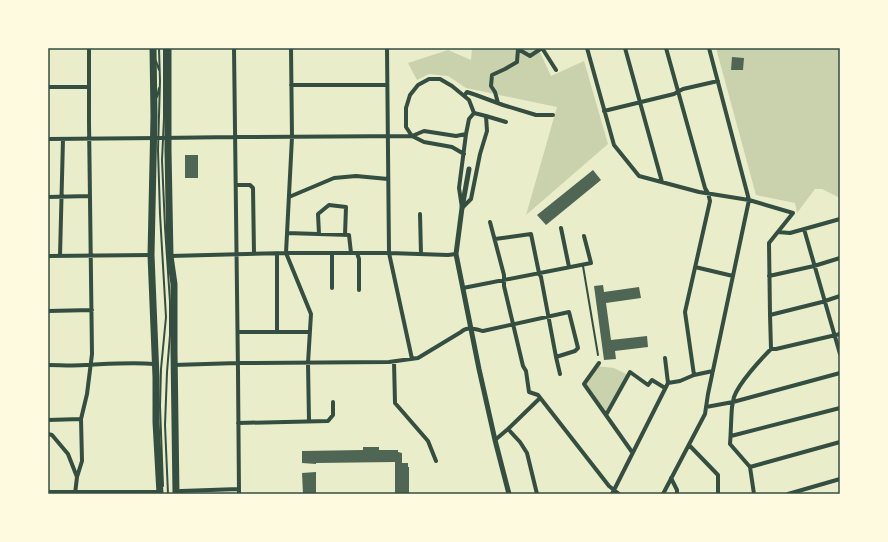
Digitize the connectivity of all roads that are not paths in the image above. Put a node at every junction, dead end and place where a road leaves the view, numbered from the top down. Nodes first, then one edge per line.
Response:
1 (89, 48) edge
2 (153, 48) edge
3 (159, 48) edge
4 (164, 48) edge
5 (168, 48) edge
6 (234, 48) edge
7 (291, 48) edge
8 (387, 48) edge
9 (542, 48) edge
10 (587, 48) edge
11 (626, 48) edge
12 (666, 48) edge
13 (709, 48) edge
14 (556, 70) dead end
15 (160, 73) junction
16 (160, 81) junction
17 (718, 81) junction
18 (291, 85) junction
19 (387, 85) junction
20 (48, 87) edge
21 (89, 87) junction
22 (679, 92) junction
23 (464, 96) junction
24 (640, 102) junction
25 (498, 103) junction
26 (604, 111) junction
27 (474, 113) junction
28 (553, 115) dead end
29 (154, 116) junction
30 (486, 116) junction
31 (506, 122) dead end
32 (466, 134) junction
33 (235, 136) junction
34 (387, 136) junction
35 (412, 136) junction
36 (292, 137) junction
37 (156, 138) junction
38 (166, 138) junction
39 (48, 139) edge
40 (63, 139) junction
41 (89, 139) junction
42 (464, 154) junction
43 (469, 169) dead end
44 (388, 179) junction
45 (662, 182) junction
46 (236, 185) junction
47 (708, 193) junction
48 (90, 196) junction
49 (48, 197) edge
50 (62, 197) junction
51 (289, 197) junction
52 (749, 200) junction
53 (462, 208) junction
54 (420, 214) dead end
55 (840, 219) edge
56 (490, 222) dead end
57 (561, 228) dead end
58 (804, 229) junction
59 (778, 232) junction
60 (287, 233) junction
61 (319, 234) junction
62 (345, 235) junction
63 (584, 236) dead end
64 (495, 239) junction
65 (277, 253) junction
66 (286, 253) junction
67 (332, 253) junction
68 (351, 253) junction
69 (357, 253) junction
70 (389, 253) junction
71 (236, 254) junction
72 (254, 254) junction
73 (421, 254) junction
74 (456, 254) junction
75 (151, 255) junction
76 (48, 256) edge
77 (60, 256) junction
78 (90, 256) junction
79 (170, 256) junction
80 (840, 258) edge
81 (582, 264) junction
82 (814, 266) junction
83 (568, 267) junction
84 (695, 267) junction
85 (539, 273) junction
86 (733, 276) junction
87 (769, 276) junction
88 (504, 280) junction
89 (332, 288) dead end
90 (463, 288) junction
91 (359, 290) dead end
92 (840, 296) edge
93 (825, 301) junction
94 (92, 310) junction
95 (48, 311) edge
96 (770, 315) junction
97 (549, 317) junction
98 (513, 324) junction
99 (471, 329) junction
100 (238, 332) junction
101 (277, 332) junction
102 (310, 332) junction
103 (840, 334) edge
104 (834, 335) junction
105 (771, 349) junction
106 (840, 354) edge
107 (598, 356) dead end
108 (556, 357) junction
109 (665, 358) dead end
110 (412, 359) junction
111 (394, 362) junction
112 (238, 363) junction
113 (308, 363) junction
114 (599, 363) dead end
115 (154, 364) junction
116 (48, 365) edge
117 (91, 365) junction
118 (174, 365) junction
119 (713, 371) junction
120 (840, 373) edge
121 (560, 374) dead end
122 (694, 375) junction
123 (668, 384) junction
124 (665, 388) junction
125 (540, 398) junction
126 (333, 402) dead end
127 (733, 402) junction
128 (706, 407) junction
129 (840, 408) edge
130 (606, 415) junction
131 (82, 419) junction
132 (48, 420) edge
133 (309, 422) junction
134 (238, 423) junction
135 (508, 429) junction
136 (48, 434) edge
137 (731, 436) junction
138 (495, 440) junction
139 (840, 442) edge
140 (689, 445) junction
141 (632, 452) junction
142 (436, 460) dead end
143 (750, 467) junction
144 (77, 477) junction
145 (671, 478) junction
146 (840, 479) edge
147 (239, 489) junction
148 (161, 491) edge
149 (48, 492) edge
150 (612, 492) edge
151 (75, 493) edge
152 (100, 493) edge
153 (176, 493) edge
154 (168, 494) edge
155 (239, 494) edge
156 (509, 494) edge
157 (537, 494) edge
158 (618, 494) edge
159 (663, 494) edge
160 (677, 494) edge
161 (718, 494) edge
162 (754, 494) edge
163 (788, 494) edge

1 - 21 street
2 - 15 lane
2 - 29 main road
3 - 15 lane
4 - 38 lane
5 - 38 main road
6 - 33 street
7 - 18 street
8 - 19 street
9 - 14 street
9 - 25 street
10 - 26 street
11 - 24 street
12 - 22 street
13 - 17 street
15 - 16 lane
16 - 29 lane
16 - 37 lane
17 - 22 street
17 - 52 street
18 - 19 street
18 - 36 street
19 - 34 street
20 - 21 street
21 - 41 street
22 - 24 street
22 - 47 street
23 - 25 street
23 - 27 street
23 - 35 street
24 - 26 street
24 - 45 street
25 - 28 street
26 - 45 street
27 - 30 street
27 - 32 street
29 - 37 main road
30 - 31 street
30 - 53 street
32 - 35 street
32 - 42 street
33 - 36 street
33 - 38 street
33 - 46 street
34 - 35 street
34 - 36 street
34 - 44 street
35 - 42 street
36 - 51 street
37 - 38 street
37 - 41 street
37 - 75 main road
37 - 148 lane
38 - 79 main road
38 - 154 lane
39 - 40 street
40 - 41 street
40 - 50 street
41 - 48 street
42 - 53 street
43 - 53 street
44 - 51 street
44 - 70 street
45 - 47 street
46 - 71 street
46 - 72 street
47 - 52 street
47 - 84 street
48 - 50 street
48 - 78 street
49 - 50 street
50 - 77 street
51 - 60 street
52 - 59 street
52 - 86 street
53 - 74 street
54 - 73 street
55 - 58 street
56 - 64 street
57 - 83 street
58 - 59 street
58 - 82 street
59 - 87 street
60 - 61 street
60 - 66 street
61 - 62 street
61 - 62 street
62 - 68 street
63 - 81 street
64 - 85 street
64 - 88 street
65 - 66 street
65 - 72 street
65 - 101 street
66 - 67 street
66 - 102 street
67 - 68 street
67 - 89 street
68 - 69 street
69 - 70 street
69 - 91 street
70 - 73 street
70 - 110 street
71 - 72 street
71 - 79 street
71 - 100 street
73 - 74 street
74 - 90 street
75 - 78 street
75 - 115 main road
76 - 77 street
77 - 78 street
78 - 94 street
79 - 118 main road
80 - 82 street
81 - 83 street
81 - 107 lane
82 - 87 street
82 - 93 street
83 - 85 street
84 - 86 street
84 - 122 street
85 - 88 street
85 - 97 street
86 - 119 street
87 - 96 street
88 - 90 street
88 - 98 street
90 - 99 street
92 - 93 street
93 - 96 street
93 - 104 street
94 - 95 street
94 - 117 street
96 - 105 street
97 - 98 street
97 - 108 street
97 - 108 street
98 - 99 street
98 - 125 street
99 - 110 street
99 - 138 street
100 - 101 street
100 - 112 street
101 - 102 street
102 - 113 street
103 - 104 street
104 - 105 street
104 - 106 street
105 - 127 street
108 - 121 street
109 - 123 street
110 - 111 street
111 - 113 street
111 - 142 street
112 - 113 street
112 - 118 street
112 - 134 street
113 - 133 street
114 - 130 street
115 - 117 street
115 - 148 main road
116 - 117 street
117 - 131 street
118 - 153 main road
119 - 122 street
119 - 128 street
120 - 127 street
122 - 123 street
123 - 124 street
124 - 130 street
124 - 141 street
125 - 135 street
125 - 150 street
126 - 133 street
127 - 128 street
127 - 137 street
128 - 140 street
129 - 137 street
130 - 141 street
131 - 132 street
131 - 144 street
133 - 134 street
134 - 147 street
135 - 138 street
135 - 157 street
136 - 144 street
137 - 143 street
138 - 156 street
139 - 143 street
140 - 145 street
140 - 161 street
141 - 150 street
143 - 162 street
144 - 151 street
145 - 159 street
145 - 160 street
146 - 163 street
147 - 153 street
147 - 155 street
148 - 152 street
149 - 151 street
150 - 158 street
151 - 152 street

